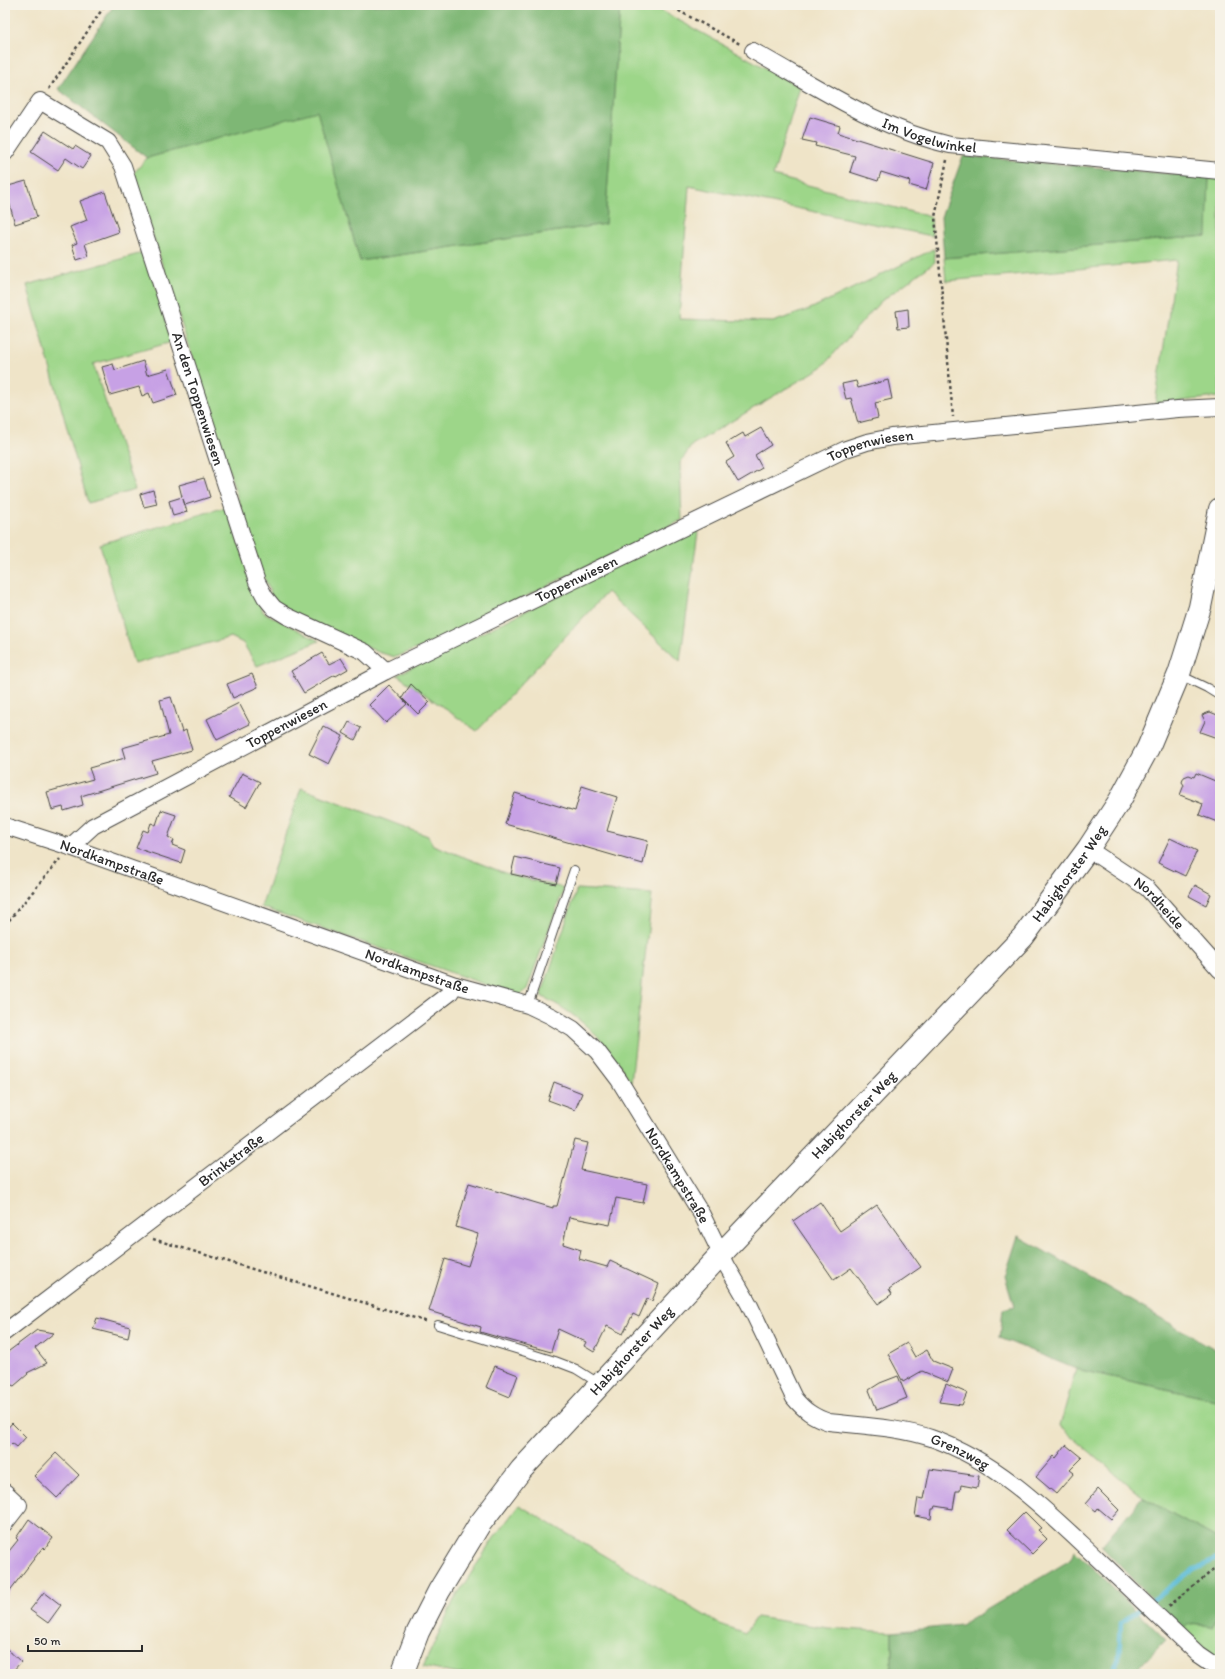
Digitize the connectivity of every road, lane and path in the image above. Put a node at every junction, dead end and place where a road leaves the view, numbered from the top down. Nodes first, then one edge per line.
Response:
1 (105, 5) edge
2 (668, 5) edge
3 (753, 50) joint
4 (40, 101) junction
5 (950, 145) junction
6 (5, 153) edge
7 (1220, 171) edge
8 (1220, 407) edge
9 (954, 431) junction
10 (1220, 509) edge
11 (386, 671) junction
12 (1179, 674) junction
13 (1220, 696) edge
14 (5, 826) edge
15 (70, 847) junction
16 (1088, 849) junction
17 (574, 870) dead end
18 (5, 925) edge
19 (1220, 970) edge
20 (455, 985) junction
21 (528, 1005) junction
22 (135, 1233) junction
23 (722, 1253) junction
24 (438, 1325) joint
25 (5, 1332) edge
26 (600, 1384) junction
27 (5, 1492) edge
28 (5, 1523) edge
29 (1220, 1568) edge
30 (1158, 1616) junction
31 (1220, 1669) edge
32 (402, 1674) edge

1 - 4 path
2 - 3 path
3 - 5 street, Im Vogelwinkel
4 - 6 street
4 - 11 street, An den Toppenwiesen
5 - 7 street, Im Vogelwinkel
5 - 9 path
8 - 9 street, Toppenwiesen
9 - 11 street, Toppenwiesen
10 - 12 street, Habighorster Weg
11 - 15 street, Toppenwiesen
12 - 13 lane
12 - 16 street, Habighorster Weg
14 - 15 street, Nordkampstraße
15 - 18 path
15 - 20 street, Nordkampstraße
16 - 19 street, Nordheide
16 - 23 street, Habighorster Weg
17 - 21 lane
20 - 21 street, Nordkampstraße
20 - 22 street, Brinkstraße
21 - 23 street, Nordkampstraße
22 - 24 path
22 - 25 street, Brinkstraße
23 - 26 street, Habighorster Weg
23 - 30 street, Grenzweg
24 - 26 lane
26 - 32 street, Habighorster Weg
27 - 28 street
29 - 30 path
30 - 31 street, Grenzweg

